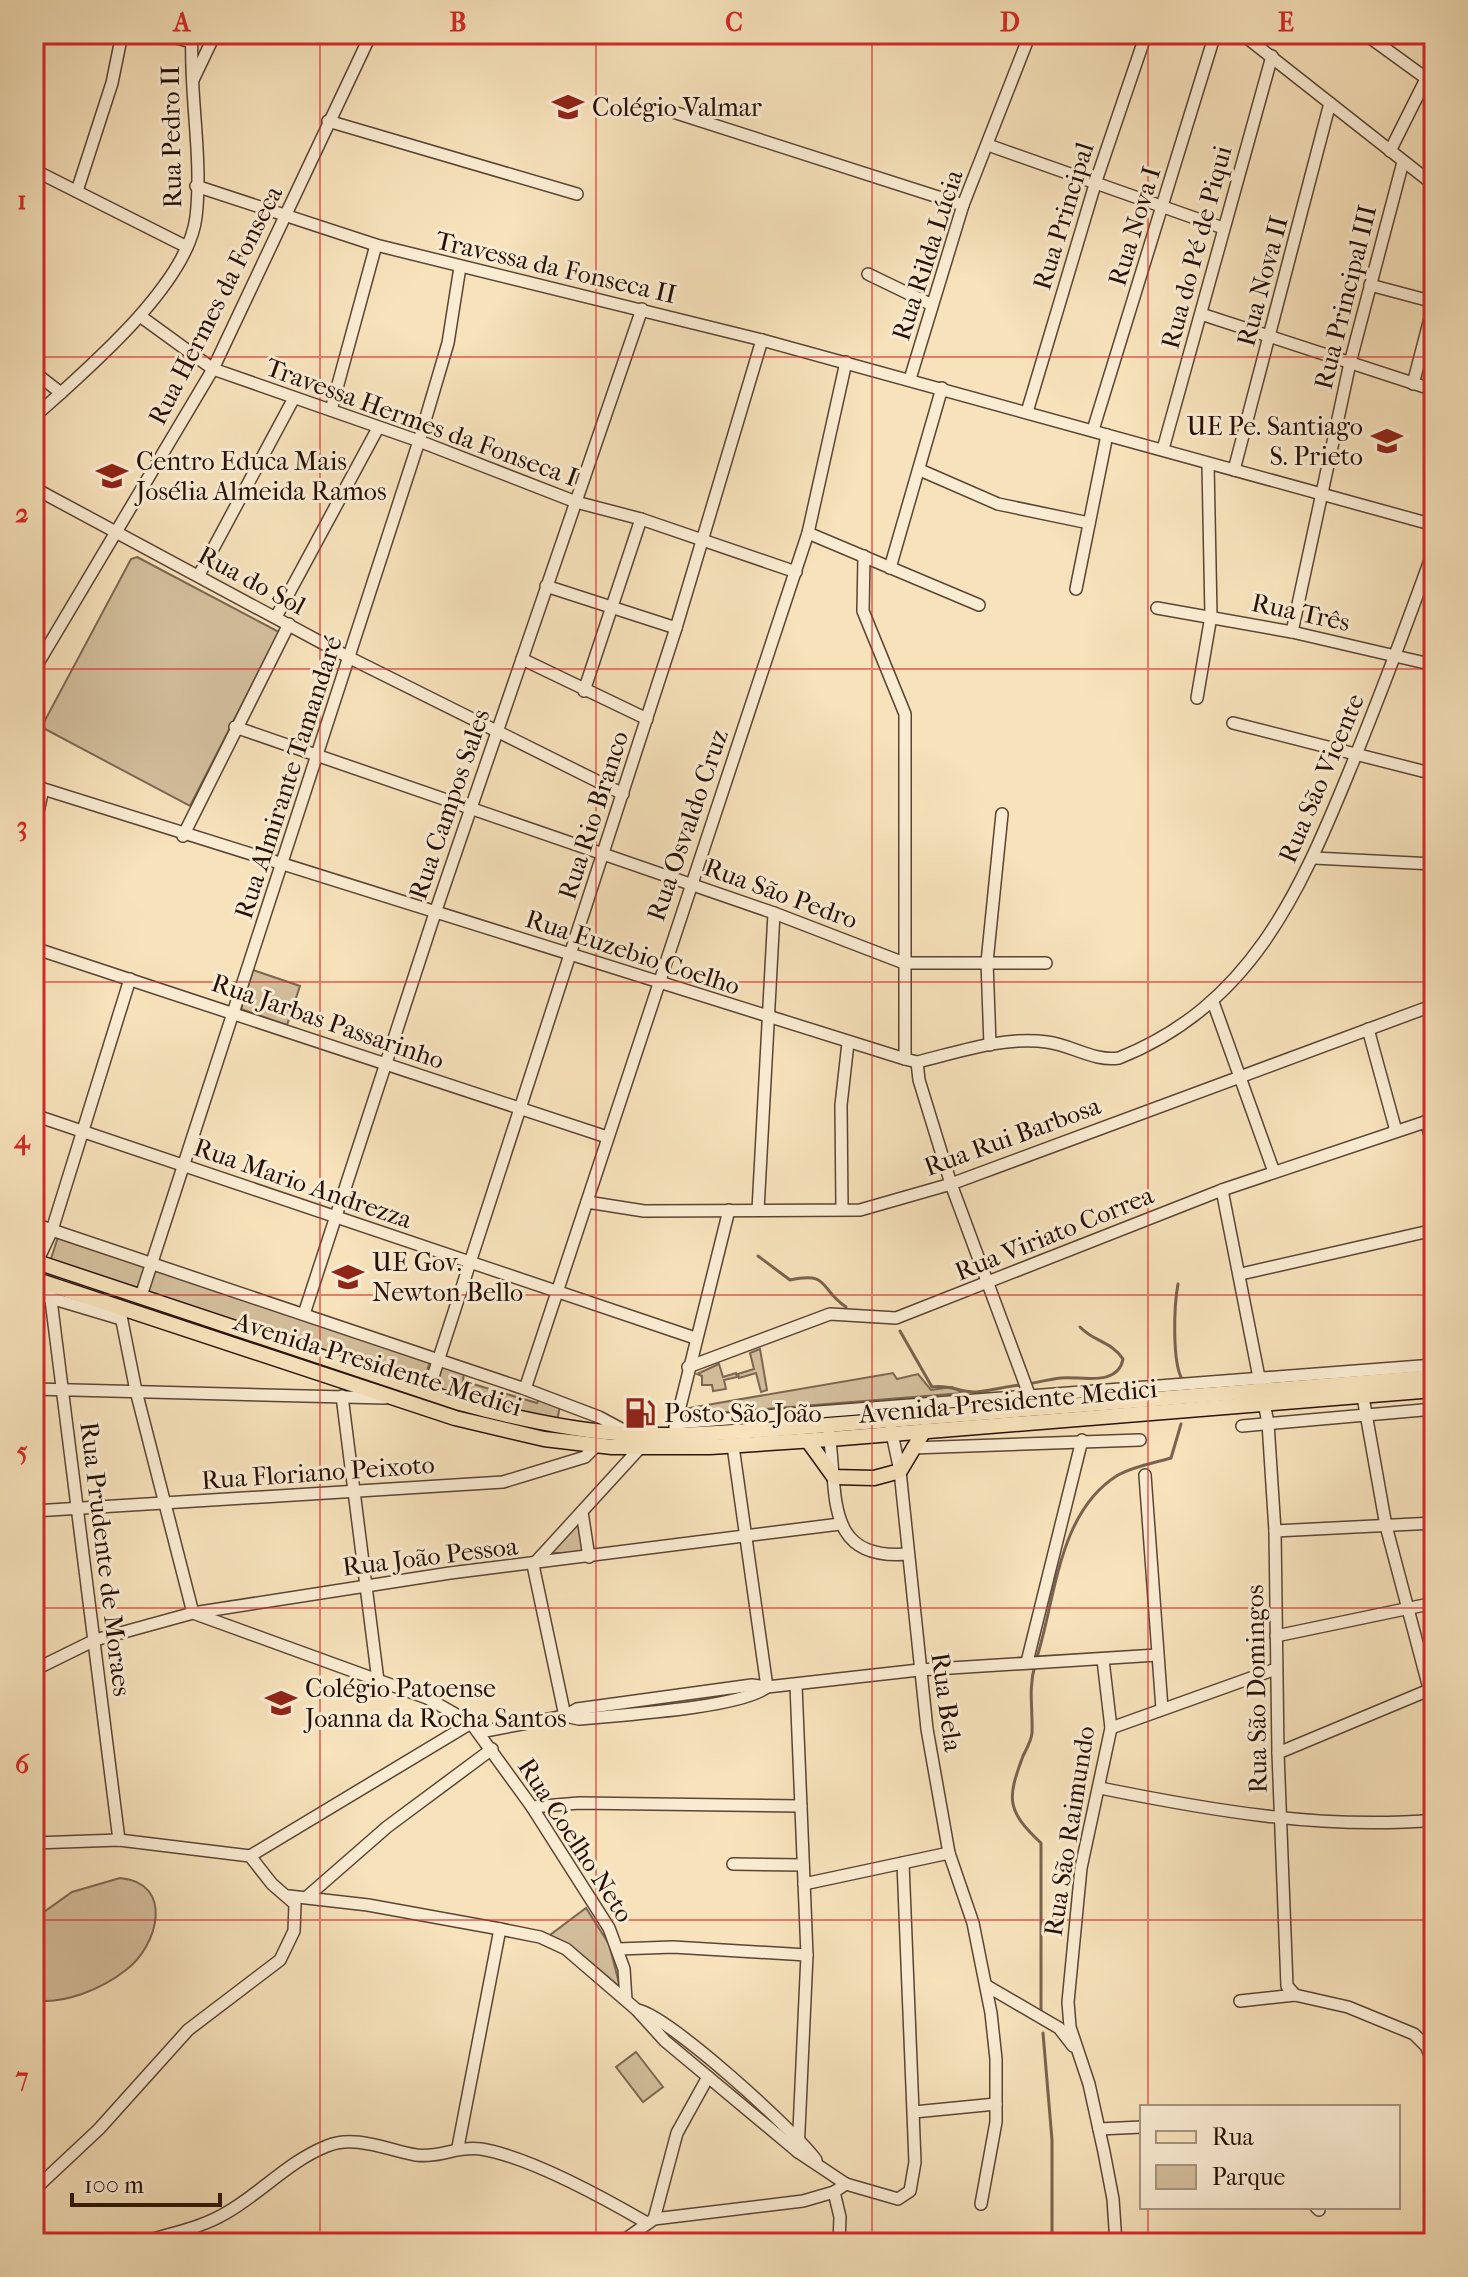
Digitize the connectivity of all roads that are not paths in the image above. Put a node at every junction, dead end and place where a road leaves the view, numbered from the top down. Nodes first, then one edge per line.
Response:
1 (122, 34) edge
2 (163, 34) edge
3 (215, 34) edge
4 (371, 34) edge
5 (1030, 34) edge
6 (1146, 34) edge
7 (1215, 34) edge
8 (1242, 34) edge
9 (1365, 34) edge
10 (191, 38) edge
11 (1272, 56) junction
12 (1430, 81) edge
13 (192, 83) junction
14 (1330, 103) junction
15 (667, 110) dead end
16 (328, 121) junction
17 (988, 145) junction
18 (1390, 151) junction
19 (1403, 162) junction
20 (34, 170) edge
21 (1096, 181) junction
22 (1434, 185) edge
23 (196, 186) junction
24 (77, 191) junction
25 (577, 194) dead end
26 (963, 205) junction
27 (1164, 206) junction
28 (287, 215) junction
29 (1223, 228) junction
30 (376, 245) junction
31 (187, 247) junction
32 (460, 267) junction
33 (868, 274) dead end
34 (1370, 285) junction
35 (1434, 302) edge
36 (930, 304) junction
37 (642, 309) junction
38 (1201, 314) junction
39 (140, 316) junction
40 (1270, 337) junction
41 (762, 340) junction
42 (846, 362) junction
43 (1350, 363) junction
44 (213, 369) junction
45 (34, 372) edge
46 (910, 379) junction
47 (1413, 384) junction
48 (942, 388) junction
49 (1434, 390) edge
50 (61, 393) junction
51 (294, 398) junction
52 (331, 410) junction
53 (1027, 412) junction
54 (34, 417) edge
55 (378, 428) junction
56 (1093, 430) junction
57 (1107, 435) junction
58 (419, 441) junction
59 (1163, 449) junction
60 (1208, 464) junction
61 (920, 470) junction
62 (1234, 470) junction
63 (34, 488) edge
64 (1320, 492) junction
65 (576, 502) junction
66 (641, 519) junction
67 (1089, 523) junction
68 (1434, 525) edge
69 (117, 532) junction
70 (808, 533) junction
71 (703, 539) junction
72 (1434, 549) edge
73 (864, 556) junction
74 (890, 568) junction
75 (796, 572) junction
76 (199, 575) junction
77 (546, 586) junction
78 (1076, 589) dead end
79 (979, 605) dead end
80 (612, 606) junction
81 (1157, 608) dead end
82 (1211, 616) junction
83 (276, 617) junction
84 (289, 624) junction
85 (676, 628) junction
86 (1292, 632) junction
87 (1395, 656) junction
88 (350, 658) junction
89 (522, 659) junction
90 (1434, 665) edge
91 (34, 670) edge
92 (584, 691) junction
93 (1197, 698) dead end
94 (647, 719) junction
95 (1233, 723) dead end
96 (235, 727) junction
97 (497, 733) junction
98 (1357, 753) junction
99 (318, 755) junction
100 (1434, 774) edge
101 (38, 788) edge
102 (623, 794) junction
103 (471, 808) junction
104 (1002, 814) dead end
105 (34, 830) edge
106 (183, 836) junction
107 (603, 856) junction
108 (1314, 858) junction
109 (1434, 864) edge
110 (282, 866) junction
111 (690, 884) junction
112 (435, 913) junction
113 (774, 913) junction
114 (34, 948) edge
115 (572, 955) junction
116 (987, 962) junction
117 (904, 963) junction
118 (1046, 963) dead end
119 (130, 979) junction
120 (657, 985) junction
121 (1213, 1002) junction
122 (1434, 1005) edge
123 (236, 1013) junction
124 (768, 1017) junction
125 (1368, 1029) junction
126 (848, 1043) junction
127 (990, 1045) junction
128 (905, 1059) junction
129 (917, 1062) junction
130 (385, 1065) junction
131 (1239, 1076) junction
132 (522, 1108) junction
133 (34, 1115) edge
134 (1430, 1120) edge
135 (1396, 1131) junction
136 (84, 1132) junction
137 (607, 1137) junction
138 (1434, 1149) edge
139 (185, 1166) junction
140 (1274, 1172) junction
141 (951, 1184) junction
142 (1222, 1190) junction
143 (587, 1202) junction
144 (842, 1209) junction
145 (729, 1210) junction
146 (758, 1210) junction
147 (335, 1218) junction
148 (34, 1224) edge
149 (52, 1230) junction
150 (1434, 1230) edge
151 (36, 1261) edge
152 (152, 1262) junction
153 (470, 1263) junction
154 (1241, 1274) junction
155 (34, 1279) edge
156 (987, 1284) junction
157 (50, 1292) junction
158 (34, 1293) edge
159 (556, 1293) junction
160 (141, 1296) junction
161 (120, 1312) junction
162 (304, 1314) junction
163 (695, 1338) junction
164 (439, 1359) junction
165 (1434, 1365) edge
166 (688, 1367) junction
167 (1434, 1377) edge
168 (34, 1389) edge
169 (525, 1389) junction
170 (62, 1390) junction
171 (1434, 1390) edge
172 (136, 1391) junction
173 (428, 1392) junction
174 (1260, 1392) junction
175 (342, 1396) junction
176 (1030, 1397) junction
177 (1363, 1397) junction
178 (395, 1398) junction
179 (460, 1403) junction
180 (1434, 1409) edge
181 (1367, 1414) junction
182 (455, 1418) junction
183 (1268, 1423) junction
184 (1242, 1426) dead end
185 (891, 1427) junction
186 (924, 1431) junction
187 (829, 1432) junction
188 (675, 1435) junction
189 (599, 1439) junction
190 (1082, 1440) junction
191 (1140, 1440) dead end
192 (808, 1441) junction
193 (636, 1442) junction
194 (733, 1446) junction
195 (912, 1448) junction
196 (900, 1471) junction
197 (1145, 1475) dead end
198 (834, 1477) junction
199 (354, 1493) junction
200 (164, 1503) junction
201 (75, 1509) junction
202 (34, 1511) edge
203 (582, 1512) junction
204 (1434, 1523) edge
205 (840, 1524) junction
206 (1386, 1526) junction
207 (1275, 1531) junction
208 (745, 1536) junction
209 (908, 1554) junction
210 (589, 1557) junction
211 (533, 1565) junction
212 (369, 1586) junction
213 (1434, 1603) edge
214 (1408, 1610) junction
215 (193, 1613) junction
216 (1276, 1636) junction
217 (95, 1640) junction
218 (1157, 1655) junction
219 (1103, 1660) junction
220 (1028, 1662) junction
221 (1276, 1669) junction
222 (34, 1670) edge
223 (919, 1670) junction
224 (378, 1681) junction
225 (796, 1685) junction
226 (767, 1687) junction
227 (1429, 1690) junction
228 (1434, 1707) edge
229 (1162, 1709) junction
230 (565, 1716) junction
231 (476, 1727) junction
232 (1111, 1728) junction
233 (492, 1749) junction
234 (1278, 1753) junction
235 (1100, 1788) junction
236 (801, 1806) junction
237 (532, 1807) junction
238 (1280, 1818) junction
239 (1434, 1820) edge
240 (119, 1840) junction
241 (34, 1843) edge
242 (949, 1853) junction
243 (250, 1856) junction
244 (903, 1863) junction
245 (733, 1864) dead end
246 (803, 1865) junction
247 (804, 1884) junction
248 (289, 1896) junction
249 (308, 1896) junction
250 (500, 1929) junction
251 (618, 1949) junction
252 (807, 1955) junction
253 (987, 1986) junction
254 (1295, 1995) junction
255 (626, 2000) junction
256 (1240, 2001) dead end
257 (637, 2010) junction
258 (1081, 2056) junction
259 (1434, 2064) edge
260 (708, 2077) junction
261 (996, 2104) junction
262 (914, 2112) junction
263 (1140, 2127) edge
264 (1099, 2129) junction
265 (800, 2138) junction
266 (458, 2147) junction
267 (798, 2152) junction
268 (818, 2162) junction
269 (846, 2184) junction
270 (34, 2190) edge
271 (834, 2192) junction
272 (981, 2204) dead end
273 (651, 2221) junction
274 (173, 2239) edge
275 (141, 2243) edge
276 (620, 2243) edge
277 (839, 2243) edge
278 (1116, 2243) edge

1 - 24 street
2 - 10 street
3 - 13 street
4 - 16 street, Rua Hermes da Fonseca
5 - 17 street, Rua Rilda Lúcia
6 - 21 street, Rua Principal
7 - 27 street, Rua Nova I
8 - 11 street
9 - 12 street
10 - 13 street, Rua Pedro II
11 - 14 street
11 - 29 street, Rua do Pé de Piqui
12 - 18 street
13 - 23 street, Rua Pedro II
14 - 18 street
14 - 40 street, Rua Nova II
15 - 26 street
16 - 25 street
16 - 28 street, Rua Hermes da Fonseca
17 - 21 street
17 - 26 street, Rua Rilda Lúcia
18 - 19 street
19 - 22 street
19 - 34 street, Rua Principal III
20 - 24 street
21 - 27 street
21 - 53 street, Rua Principal
23 - 28 street, Travessa da Fonseca II
23 - 31 street, Rua Pedro II
24 - 31 street
26 - 36 street, Rua Rilda Lúcia
27 - 29 street
27 - 56 street, Rua Nova I
28 - 30 street, Travessa da Fonseca II
28 - 44 street, Rua Hermes da Fonseca
29 - 38 street, Rua do Pé de Piqui
30 - 32 street, Travessa da Fonseca II
30 - 52 street
31 - 39 street, Rua Pedro II
32 - 37 street, Travessa da Fonseca II
32 - 58 street, Rua Almirante Tamandaré
33 - 36 street
34 - 35 street
34 - 43 street, Rua Principal III
35 - 47 street
36 - 46 street, Rua Rilda Lúcia
37 - 41 street, Travessa da Fonseca II
37 - 65 street, Rua Campos Sales
38 - 40 street
38 - 59 street, Rua do Pé de Piqui
39 - 44 street, Travessa Hermes da Fonseca I
39 - 50 street, Rua Pedro II
40 - 43 street
40 - 62 street, Rua Nova II
41 - 42 street, Travessa da Fonseca II
41 - 71 street, Rua Rio Branco
42 - 46 street, Travessa da Fonseca II
42 - 70 street, Rua Osvaldo Cruz
43 - 47 street
43 - 64 street, Rua Principal III
44 - 51 street, Travessa Hermes da Fonseca I
44 - 69 street, Rua Hermes da Fonseca
45 - 50 street
46 - 48 street, Travessa da Fonseca II
47 - 49 street
48 - 53 street, Travessa da Fonseca II
48 - 61 street
50 - 54 street, Rua Pedro II
51 - 52 street, Travessa Hermes da Fonseca I
51 - 76 street
52 - 55 street, Travessa Hermes da Fonseca I
53 - 56 street, Travessa da Fonseca II
55 - 58 street, Travessa Hermes da Fonseca I
55 - 83 street
56 - 57 street, Travessa da Fonseca II
57 - 59 street, Travessa da Fonseca II
57 - 67 street
58 - 65 street, Travessa Hermes da Fonseca I
58 - 88 street, Rua Almirante Tamandaré
59 - 60 street, Travessa da Fonseca II
60 - 62 street, Travessa da Fonseca II
60 - 82 street
61 - 67 street
61 - 74 street
62 - 64 street, Travessa da Fonseca II
63 - 69 street, Rua do Sol
64 - 68 street, Travessa da Fonseca II
64 - 86 street, Rua Principal III
65 - 66 street, Travessa Hermes da Fonseca I
65 - 77 street, Rua Campos Sales
66 - 71 street, Travessa Hermes da Fonseca I
66 - 80 street
67 - 78 street
69 - 76 street, Rua do Sol
69 - 91 street, Rua Hermes da Fonseca
70 - 73 street
70 - 75 street, Rua Osvaldo Cruz
71 - 75 street, Travessa Hermes da Fonseca I
71 - 85 street, Rua Rio Branco
72 - 87 street, Rua São Vicente
73 - 74 street
73 - 117 street
74 - 79 street
75 - 111 street, Rua Osvaldo Cruz
76 - 83 street, Rua do Sol
77 - 80 street
77 - 89 street, Rua Campos Sales
80 - 85 street
80 - 92 street
81 - 82 street, Rua Três
82 - 86 street, Rua Três
82 - 93 street
83 - 84 street, Rua do Sol
84 - 88 street, Rua do Sol
84 - 96 street
85 - 94 street, Rua Rio Branco
86 - 87 street, Rua Três
87 - 90 street, Rua Três
87 - 98 street, Rua São Vicente
88 - 97 street, Rua do Sol
88 - 99 street, Rua Almirante Tamandaré
89 - 92 street
89 - 97 street, Rua Campos Sales
92 - 94 street
94 - 102 street, Rua Rio Branco
95 - 98 street
96 - 99 street, Rua São Pedro
96 - 106 street
97 - 102 street, Rua do Sol
97 - 103 street, Rua Campos Sales
98 - 100 street
98 - 108 street, Rua São Vicente
99 - 103 street, Rua São Pedro
99 - 110 street, Rua Almirante Tamandaré
101 - 105 street
101 - 106 street, Rua Euzebio Coelho
102 - 107 street, Rua Rio Branco
103 - 107 street, Rua São Pedro
103 - 112 street, Rua Campos Sales
104 - 116 street
106 - 110 street, Rua Euzebio Coelho
107 - 111 street, Rua São Pedro
107 - 115 street, Rua Rio Branco
108 - 109 street
108 - 121 street, Rua São Vicente
110 - 112 street, Rua Euzebio Coelho
110 - 123 street, Rua Almirante Tamandaré
111 - 113 street, Rua São Pedro
111 - 120 street, Rua Osvaldo Cruz
112 - 115 street, Rua Euzebio Coelho
112 - 130 street, Rua Campos Sales
113 - 117 street, Rua São Pedro
113 - 124 street
114 - 119 street, Rua Jarbas Passarinho
115 - 120 street, Rua Euzebio Coelho
115 - 132 street, Rua Rio Branco
116 - 117 street, Rua São Pedro
116 - 118 street, Rua São Pedro
116 - 127 street
117 - 128 street
119 - 123 street, Rua Jarbas Passarinho
119 - 136 street
120 - 124 street, Rua Euzebio Coelho
120 - 137 street, Rua Osvaldo Cruz
121 - 127 street, Rua Euzebio Coelho
121 - 131 street
122 - 125 street, Rua Rui Barbosa
123 - 130 street, Rua Jarbas Passarinho
123 - 139 street, Rua Almirante Tamandaré
124 - 126 street, Rua Euzebio Coelho
124 - 146 street
125 - 131 street, Rua Rui Barbosa
125 - 135 street
126 - 128 street, Rua Euzebio Coelho
126 - 144 street
127 - 129 street, Rua Euzebio Coelho
128 - 129 street, Rua Euzebio Coelho
129 - 141 street
130 - 132 street, Rua Jarbas Passarinho
130 - 147 street, Rua Campos Sales
131 - 140 street
131 - 141 street, Rua Rui Barbosa
132 - 137 street, Rua Jarbas Passarinho
132 - 153 street, Rua Rio Branco
133 - 136 street, Rua Mario Andrezza
134 - 135 street, Rua Viriato Correa
134 - 138 street
135 - 140 street, Rua Viriato Correa
136 - 139 street, Rua Mario Andrezza
136 - 149 street
137 - 143 street, Rua Osvaldo Cruz
139 - 147 street, Rua Mario Andrezza
139 - 152 street, Rua Almirante Tamandaré
140 - 142 street, Rua Viriato Correa
141 - 144 street, Rua Rui Barbosa
141 - 156 street
142 - 154 street, Rua São Domingos
142 - 156 street, Rua Viriato Correa
143 - 145 street, Rua Rui Barbosa
143 - 159 street, Rua Osvaldo Cruz
144 - 146 street, Rua Rui Barbosa
145 - 146 street, Rua Rui Barbosa
145 - 163 street
147 - 153 street, Rua Mario Andrezza
147 - 162 street, Rua Campos Sales
148 - 149 street, Avenida Presidente Medici
149 - 151 street
149 - 152 street, Avenida Presidente Medici
150 - 154 street
151 - 160 main road, Avenida Presidente Medici
152 - 160 street, Rua Almirante Tamandaré
152 - 162 street, Avenida Presidente Medici
153 - 159 street, Rua Mario Andrezza
153 - 164 street, Rua Rio Branco
154 - 174 street, Rua São Domingos
155 - 157 main road, Avenida Presidente Medici
156 - 166 street, Rua Viriato Correa
156 - 176 street
157 - 158 street
157 - 161 main road, Avenida Presidente Medici
157 - 170 street, Rua Prudente de Moraes
159 - 163 street, Rua Mario Andrezza
159 - 169 street, Rua Osvaldo Cruz
160 - 173 main road, Avenida Presidente Medici
161 - 172 street
161 - 178 main road, Avenida Presidente Medici
162 - 164 street, Avenida Presidente Medici
163 - 166 street
164 - 169 street, Avenida Presidente Medici
164 - 173 street, Rua Rio Branco
165 - 174 street
166 - 188 street
167 - 174 main road, Avenida Presidente Medici
168 - 170 street
169 - 193 street, Avenida Presidente Medici
170 - 172 street
170 - 201 street, Rua Prudente de Moraes
171 - 177 main road, Avenida Presidente Medici
172 - 175 street
172 - 200 street
173 - 179 main road, Avenida Presidente Medici
174 - 176 street
174 - 177 main road, Avenida Presidente Medici
174 - 183 street, Rua São Domingos
174 - 185 main road, Avenida Presidente Medici
174 - 186 main road, Avenida Presidente Medici
175 - 178 street
175 - 199 street
176 - 188 street
177 - 181 street
178 - 182 main road, Avenida Presidente Medici
179 - 182 main road
179 - 189 main road, Avenida Presidente Medici
180 - 181 street
181 - 183 street
181 - 206 street
182 - 189 main road, Avenida Presidente Medici
183 - 184 street
183 - 207 street, Rua São Domingos
185 - 186 main road, Avenida Presidente Medici
185 - 187 main road, Avenida Presidente Medici
185 - 196 street, Rua Bela
186 - 195 main road
187 - 188 main road, Avenida Presidente Medici
187 - 192 main road, Avenida Presidente Medici
187 - 198 street
188 - 193 main road, Avenida Presidente Medici
188 - 194 main road, Avenida Presidente Medici
189 - 193 main road, Avenida Presidente Medici
189 - 199 street, Rua Floriano Peixoto
190 - 191 street, Avenida Presidente Medici
190 - 195 street, Avenida Presidente Medici
190 - 220 street
192 - 194 main road, Avenida Presidente Medici
192 - 198 main road
193 - 203 street
194 - 208 street
195 - 196 main road
196 - 198 main road
196 - 209 street, Rua Bela
197 - 218 street
198 - 205 street
199 - 200 street, Rua Floriano Peixoto
199 - 212 street
200 - 201 street, Rua Floriano Peixoto
200 - 215 street
201 - 202 street, Rua Floriano Peixoto
201 - 217 street, Rua Prudente de Moraes
203 - 210 street
203 - 211 street
204 - 206 street
205 - 208 street, Rua João Pessoa
205 - 209 street
206 - 207 street
206 - 214 street
207 - 216 street, Rua São Domingos
208 - 210 street, Rua João Pessoa
208 - 226 street
209 - 223 street, Rua Bela
210 - 211 street, Rua João Pessoa
211 - 212 street, Rua João Pessoa
211 - 230 street
212 - 215 street, Rua João Pessoa
212 - 224 street
213 - 214 street
214 - 216 street
214 - 227 street
215 - 217 street, Rua João Pessoa
215 - 224 street, Rua Coelho Neto
216 - 221 street, Rua São Domingos
217 - 222 street, Rua João Pessoa
217 - 240 street, Rua Prudente de Moraes
218 - 219 street
218 - 229 street
219 - 220 street
219 - 232 street, Rua São Raimundo
220 - 223 street
221 - 229 street
221 - 234 street, Rua São Domingos
223 - 225 street
223 - 242 street, Rua Bela
224 - 231 street, Rua Coelho Neto
225 - 226 street
225 - 236 street
226 - 230 street
227 - 228 street
227 - 234 street
229 - 232 street
230 - 231 street
231 - 233 street, Rua Coelho Neto
231 - 243 street
232 - 235 street, Rua São Raimundo
233 - 237 street, Rua Coelho Neto
233 - 249 street
234 - 238 street, Rua São Domingos
235 - 238 street
235 - 258 street, Rua São Raimundo
236 - 237 street
236 - 246 street
237 - 251 street, Rua Coelho Neto
238 - 239 street
238 - 254 street, Rua São Domingos
240 - 241 street
240 - 243 street
242 - 244 street
242 - 253 street, Rua Bela
243 - 248 street
244 - 247 street
244 - 262 street
245 - 246 street
246 - 247 street
247 - 252 street
248 - 249 street
248 - 270 street
249 - 250 street
250 - 255 street
250 - 266 street
251 - 252 street
251 - 255 street, Rua Coelho Neto
252 - 265 street
253 - 258 street
253 - 261 street, Rua Bela
254 - 256 street
254 - 259 street
255 - 257 street
257 - 260 street
257 - 265 street
258 - 264 street, Rua São Raimundo
260 - 267 street
260 - 273 street
261 - 262 street
261 - 272 street, Rua Bela
262 - 269 street
263 - 264 street
264 - 278 street, Rua São Raimundo
265 - 267 street
265 - 268 street
266 - 273 street
266 - 274 street
267 - 268 street
268 - 269 street
269 - 271 street
271 - 273 street
271 - 277 street
273 - 276 street
274 - 275 street

